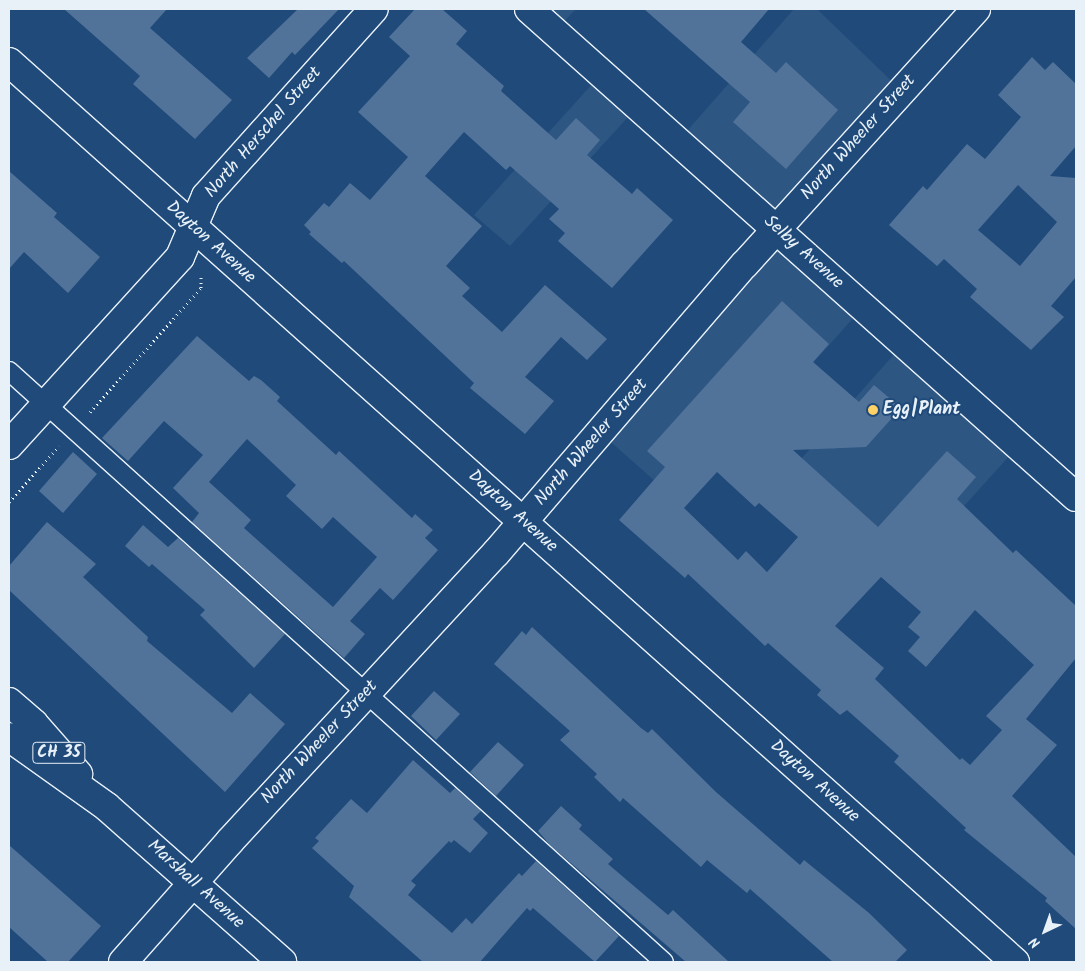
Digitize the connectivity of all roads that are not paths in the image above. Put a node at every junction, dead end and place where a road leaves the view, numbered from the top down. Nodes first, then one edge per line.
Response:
1 (374, 9) edge
2 (529, 9) edge
3 (976, 9) edge
4 (9, 62) edge
5 (193, 227) junction
6 (777, 229) junction
7 (9, 371) edge
8 (46, 404) junction
9 (9, 445) edge
10 (1076, 497) edge
11 (524, 522) junction
12 (365, 694) junction
13 (9, 702) edge
14 (9, 737) edge
15 (107, 807) junction
16 (194, 883) junction
17 (123, 962) edge
18 (282, 962) edge
19 (664, 962) edge
20 (1015, 962) edge

1 - 5 street, North Herschel Street
2 - 6 street, Selby Avenue
3 - 6 street, North Wheeler Street
4 - 5 street, Dayton Avenue
5 - 8 street, North Herschel Street
5 - 11 street, Dayton Avenue
6 - 10 street, Selby Avenue
6 - 11 street, North Wheeler Street
7 - 8 lane
8 - 9 street, North Herschel Street
8 - 12 lane
11 - 12 street, North Wheeler Street
11 - 20 street, Dayton Avenue
12 - 16 street, North Wheeler Street
12 - 19 lane
13 - 15 street, Marshall Avenue / CH 35
14 - 15 street, Marshall Avenue / CH 35
15 - 16 street, Marshall Avenue / CH 35
16 - 17 street, North Wheeler Street
16 - 18 street, Marshall Avenue / CH 35

